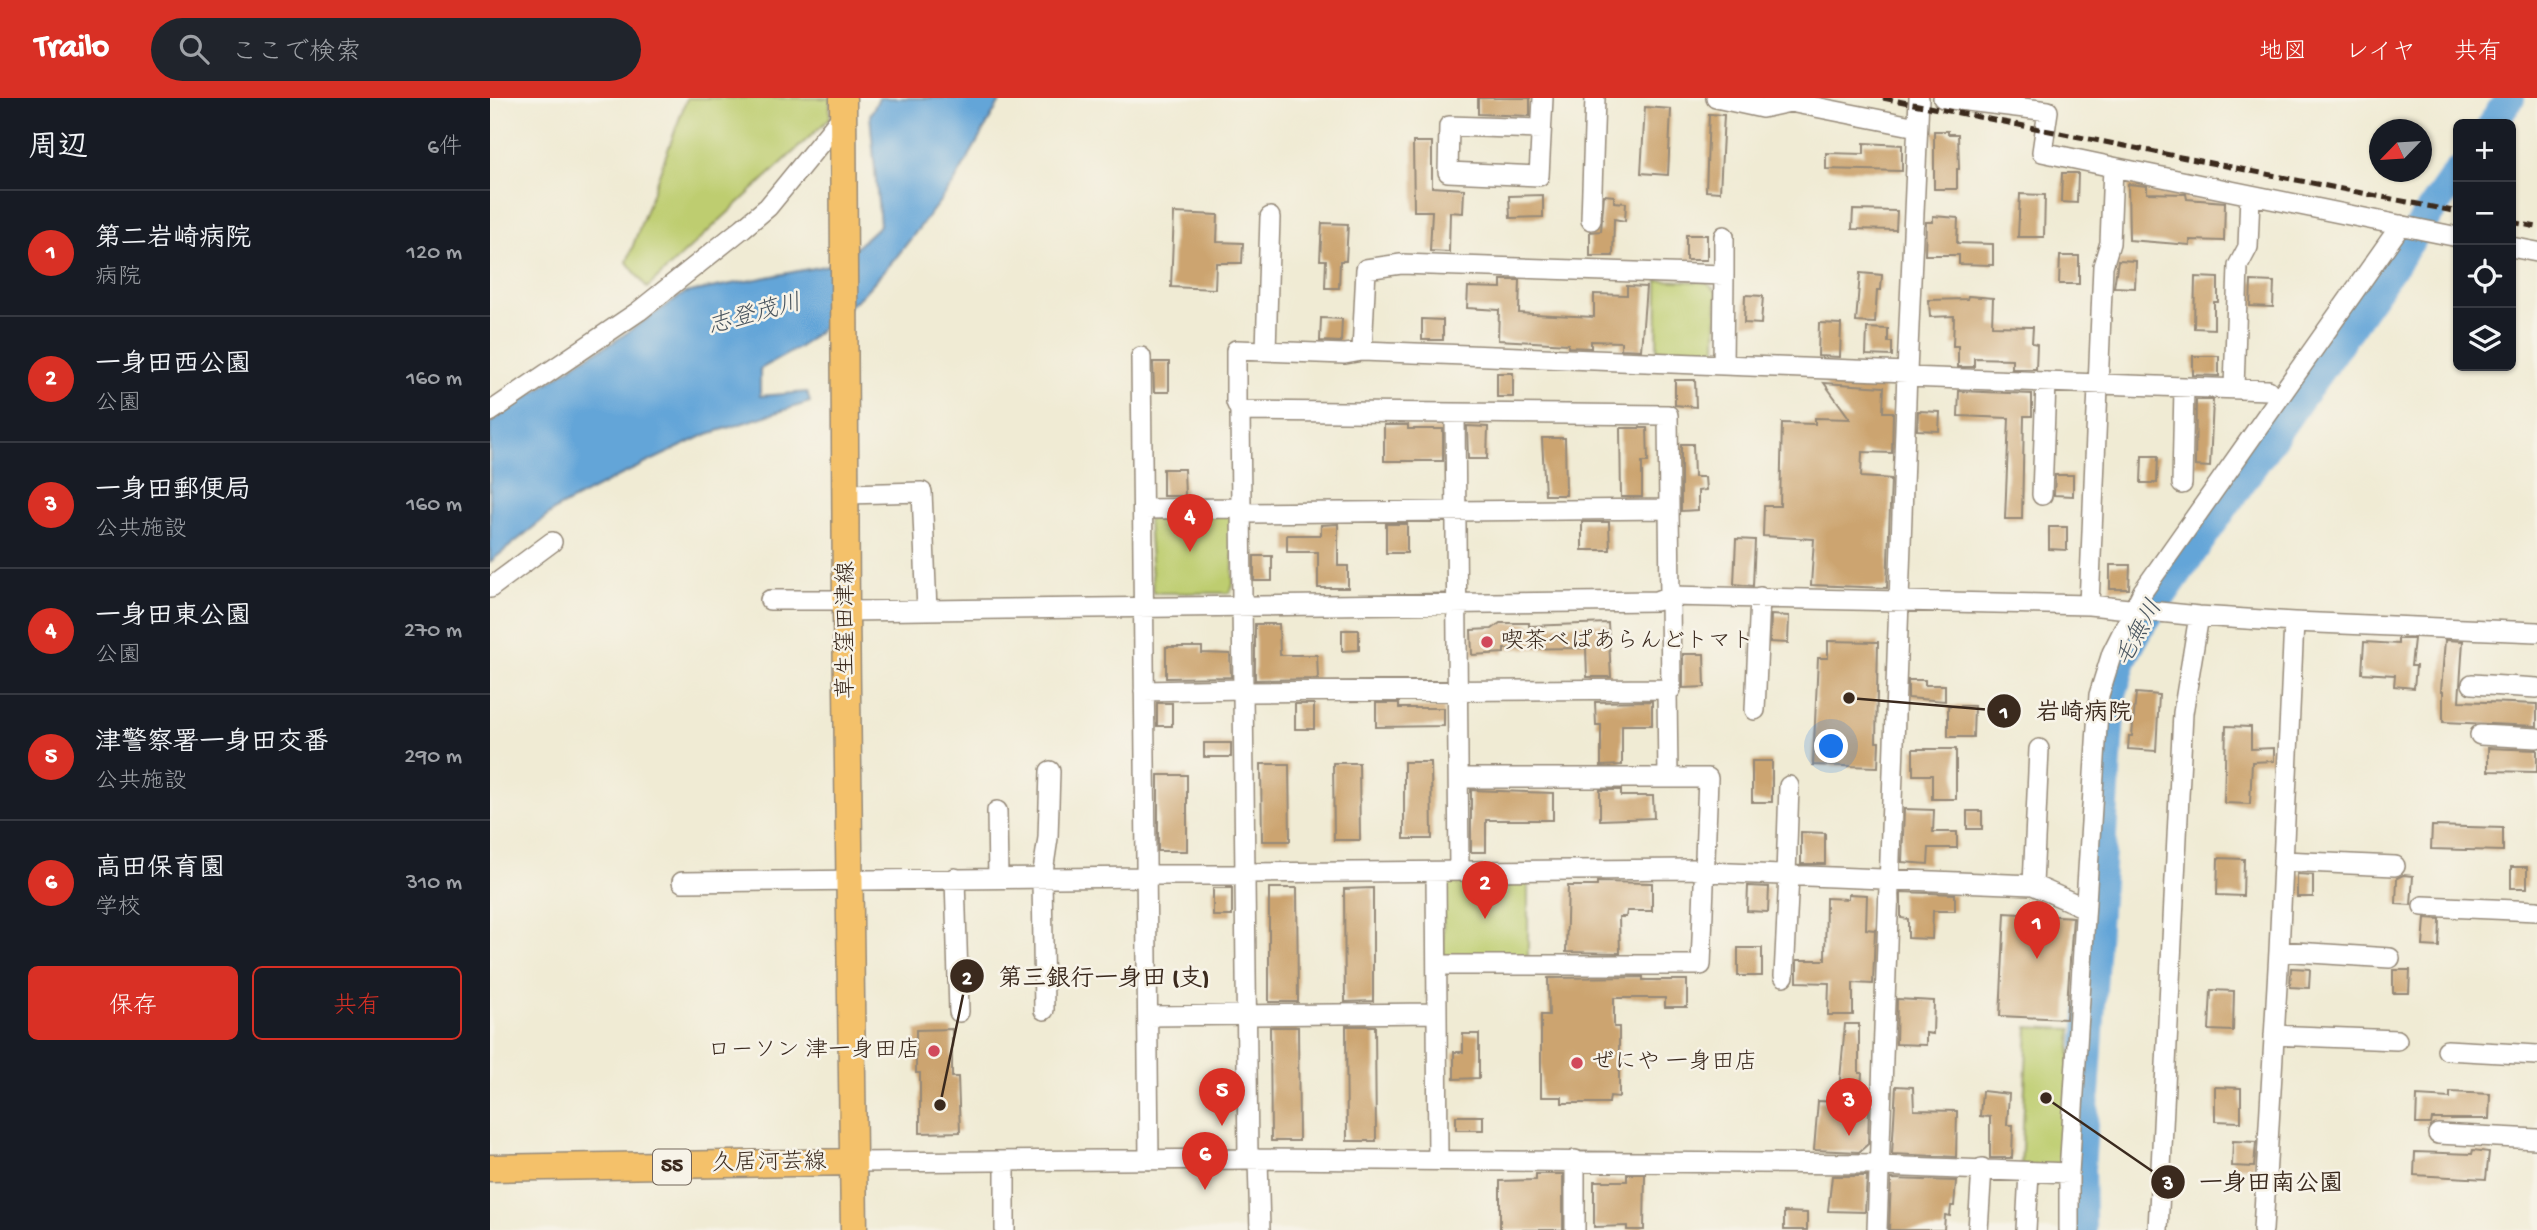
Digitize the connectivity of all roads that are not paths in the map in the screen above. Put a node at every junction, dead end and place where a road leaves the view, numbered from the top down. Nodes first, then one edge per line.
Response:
1 (1543, 98) edge
2 (1595, 98) edge
3 (1716, 98) edge
4 (1919, 98) edge
5 (1944, 98) edge
6 (1790, 100) edge
7 (844, 106) edge
8 (1917, 127) junction
9 (1541, 128) junction
10 (2113, 167) junction
11 (2250, 195) junction
12 (1270, 217) dead end
13 (1591, 220) dead end
14 (2401, 225) junction
15 (2450, 235) edge
16 (1724, 236) dead end
17 (2516, 248) edge
18 (2537, 252) edge
19 (1724, 275) junction
20 (1265, 351) junction
21 (1362, 351) junction
22 (1141, 357) dead end
23 (1723, 365) junction
24 (1907, 375) junction
25 (2046, 382) junction
26 (2099, 384) junction
27 (2184, 387) junction
28 (2234, 388) junction
29 (2268, 390) dead end
30 (1240, 411) junction
31 (490, 412) edge
32 (1455, 414) junction
33 (2182, 484) dead end
34 (847, 494) junction
35 (2042, 495) dead end
36 (1143, 509) junction
37 (1668, 509) junction
38 (1241, 511) junction
39 (1456, 511) junction
40 (552, 542) dead end
41 (490, 588) edge
42 (1669, 596) junction
43 (1760, 597) junction
44 (1900, 599) junction
45 (770, 600) dead end
46 (1457, 604) junction
47 (2089, 604) junction
48 (846, 605) junction
49 (1242, 606) junction
50 (1143, 607) junction
51 (2135, 609) junction
52 (927, 610) junction
53 (2199, 616) junction
54 (2294, 622) junction
55 (2537, 632) edge
56 (2472, 684) dead end
57 (2537, 688) edge
58 (1667, 689) junction
59 (1243, 690) junction
60 (1458, 690) junction
61 (1144, 691) junction
62 (1755, 710) dead end
63 (2480, 735) dead end
64 (2537, 738) edge
65 (2039, 749) dead end
66 (1050, 771) dead end
67 (1459, 778) junction
68 (1668, 778) junction
69 (1789, 786) dead end
70 (996, 811) dead end
71 (2283, 861) junction
72 (2395, 866) dead end
73 (1459, 871) junction
74 (1436, 872) junction
75 (1705, 872) junction
76 (1243, 874) junction
77 (1788, 875) junction
78 (1146, 876) junction
79 (956, 878) junction
80 (998, 878) junction
81 (1042, 878) junction
82 (850, 879) junction
83 (1890, 880) junction
84 (682, 882) dead end
85 (2033, 885) junction
86 (2423, 905) dead end
87 (2085, 908) junction
88 (2537, 911) edge
89 (2279, 951) junction
90 (2390, 958) dead end
91 (1437, 965) junction
92 (1784, 976) dead end
93 (1044, 1010) dead end
94 (959, 1012) dead end
95 (1436, 1013) junction
96 (1246, 1015) junction
97 (1148, 1016) junction
98 (2274, 1035) junction
99 (2397, 1040) dead end
100 (2447, 1050) dead end
101 (2537, 1055) edge
102 (2438, 1134) dead end
103 (2537, 1139) edge
104 (1253, 1159) junction
105 (1149, 1160) junction
106 (1438, 1160) junction
107 (1575, 1160) junction
108 (1005, 1161) junction
109 (853, 1162) junction
110 (1879, 1165) junction
111 (490, 1168) edge
112 (1982, 1168) junction
113 (2029, 1172) junction
114 (2069, 1173) junction
115 (854, 1230) edge
116 (1005, 1230) edge
117 (1260, 1230) edge
118 (1575, 1230) edge
119 (1877, 1230) edge
120 (1978, 1230) edge
121 (2025, 1230) edge
122 (2069, 1230) edge
123 (2158, 1230) edge
124 (2263, 1230) edge

1 - 9 street
2 - 13 street
3 - 6 street
4 - 8 street
5 - 10 street
6 - 8 street
7 - 31 street
7 - 34 main road, 草生窪田津線
8 - 24 street
9 - 9 street
10 - 11 street
10 - 26 street
11 - 14 street
11 - 28 street
12 - 20 street
14 - 15 street
14 - 51 street
16 - 19 street
17 - 18 street
19 - 21 street
19 - 23 street
20 - 21 street
20 - 30 street
21 - 23 street
22 - 36 street
23 - 24 street
24 - 25 street
24 - 44 street
25 - 26 street
25 - 35 street
26 - 27 street
26 - 47 street
27 - 28 street
27 - 33 street
28 - 29 street
30 - 32 street
30 - 38 street
32 - 37 street
32 - 39 street
34 - 48 main road, 草生窪田津線
34 - 52 street
36 - 38 street
36 - 50 street
37 - 39 street
37 - 42 street
38 - 39 street
38 - 49 street
39 - 46 street
40 - 41 street
42 - 43 street
42 - 46 street
42 - 58 street
43 - 44 street
43 - 62 street
44 - 47 street
44 - 83 street
45 - 48 street
46 - 49 street
46 - 60 street
47 - 51 street
48 - 52 street
48 - 82 main road, 草生窪田津線
49 - 50 street
49 - 59 street
50 - 52 street
50 - 61 street
51 - 53 street
51 - 87 street
53 - 54 street
53 - 123 street
54 - 55 street
54 - 71 street
56 - 57 street
58 - 60 street
58 - 68 street
59 - 60 street
59 - 61 street
59 - 76 street
60 - 67 street
61 - 78 street
63 - 64 street
65 - 85 street
66 - 81 street
67 - 68 street
67 - 73 street
68 - 75 street
69 - 77 street
70 - 80 street
71 - 72 street
71 - 89 street
73 - 74 street
73 - 75 street
74 - 76 street
74 - 91 street
75 - 77 street
75 - 91 street
76 - 78 street
76 - 96 street
77 - 83 street
77 - 92 street
78 - 81 street
78 - 97 street
79 - 80 street
79 - 82 street
79 - 94 street
80 - 81 street
81 - 93 street
82 - 84 street
82 - 109 main road, 草生窪田津線
83 - 85 street
83 - 110 street
85 - 87 street
86 - 88 street
87 - 114 street
89 - 90 street
89 - 98 street
91 - 95 street
95 - 96 street
95 - 106 street
96 - 97 street
96 - 104 street
97 - 105 street
98 - 99 street
98 - 124 street
100 - 101 street
102 - 103 street
104 - 105 street
104 - 106 street
104 - 117 street
105 - 108 street
106 - 107 street
107 - 110 street
107 - 118 street
108 - 109 street
108 - 116 street
109 - 111 main road, 久居河芸線 / 55
109 - 115 main road, 久居河芸線
110 - 112 street
110 - 119 street
112 - 113 street
112 - 120 street
113 - 114 street
113 - 121 street
114 - 122 street

